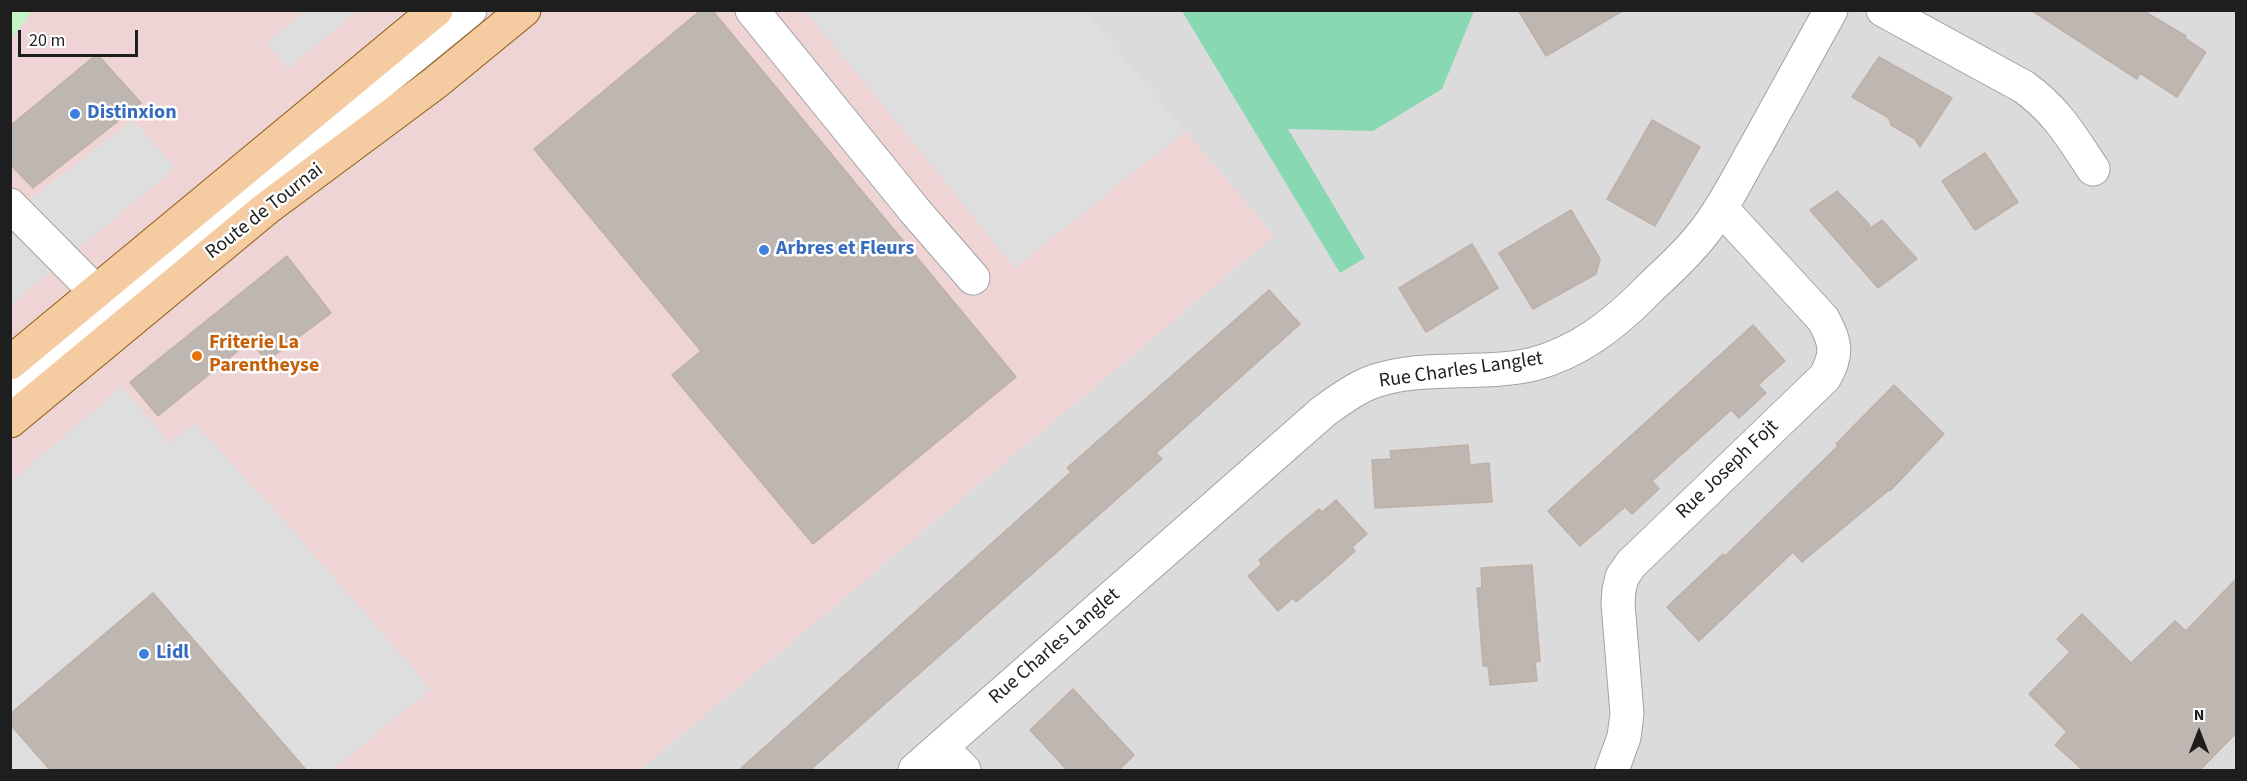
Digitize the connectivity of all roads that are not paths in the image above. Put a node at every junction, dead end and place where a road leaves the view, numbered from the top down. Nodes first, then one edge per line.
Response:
1 (436, 10) edge
2 (470, 10) edge
3 (524, 10) edge
4 (752, 10) edge
5 (1831, 10) edge
6 (1883, 10) edge
7 (2093, 169) dead end
8 (10, 205) edge
9 (1721, 208) junction
10 (973, 278) dead end
11 (96, 292) junction
12 (10, 363) edge
13 (10, 389) edge
14 (10, 421) edge
15 (941, 747) junction
16 (915, 771) edge
17 (964, 771) edge
18 (1612, 771) edge

1 - 11 main road
2 - 13 street
3 - 14 main road, Route de Tournai
4 - 10 street
5 - 9 street, Rue Charles Langlet
6 - 7 street
8 - 11 street
9 - 15 street, Rue Charles Langlet
9 - 18 street, Rue Joseph Fojt
11 - 12 main road
15 - 16 street, Rue Charles Langlet
15 - 17 street

